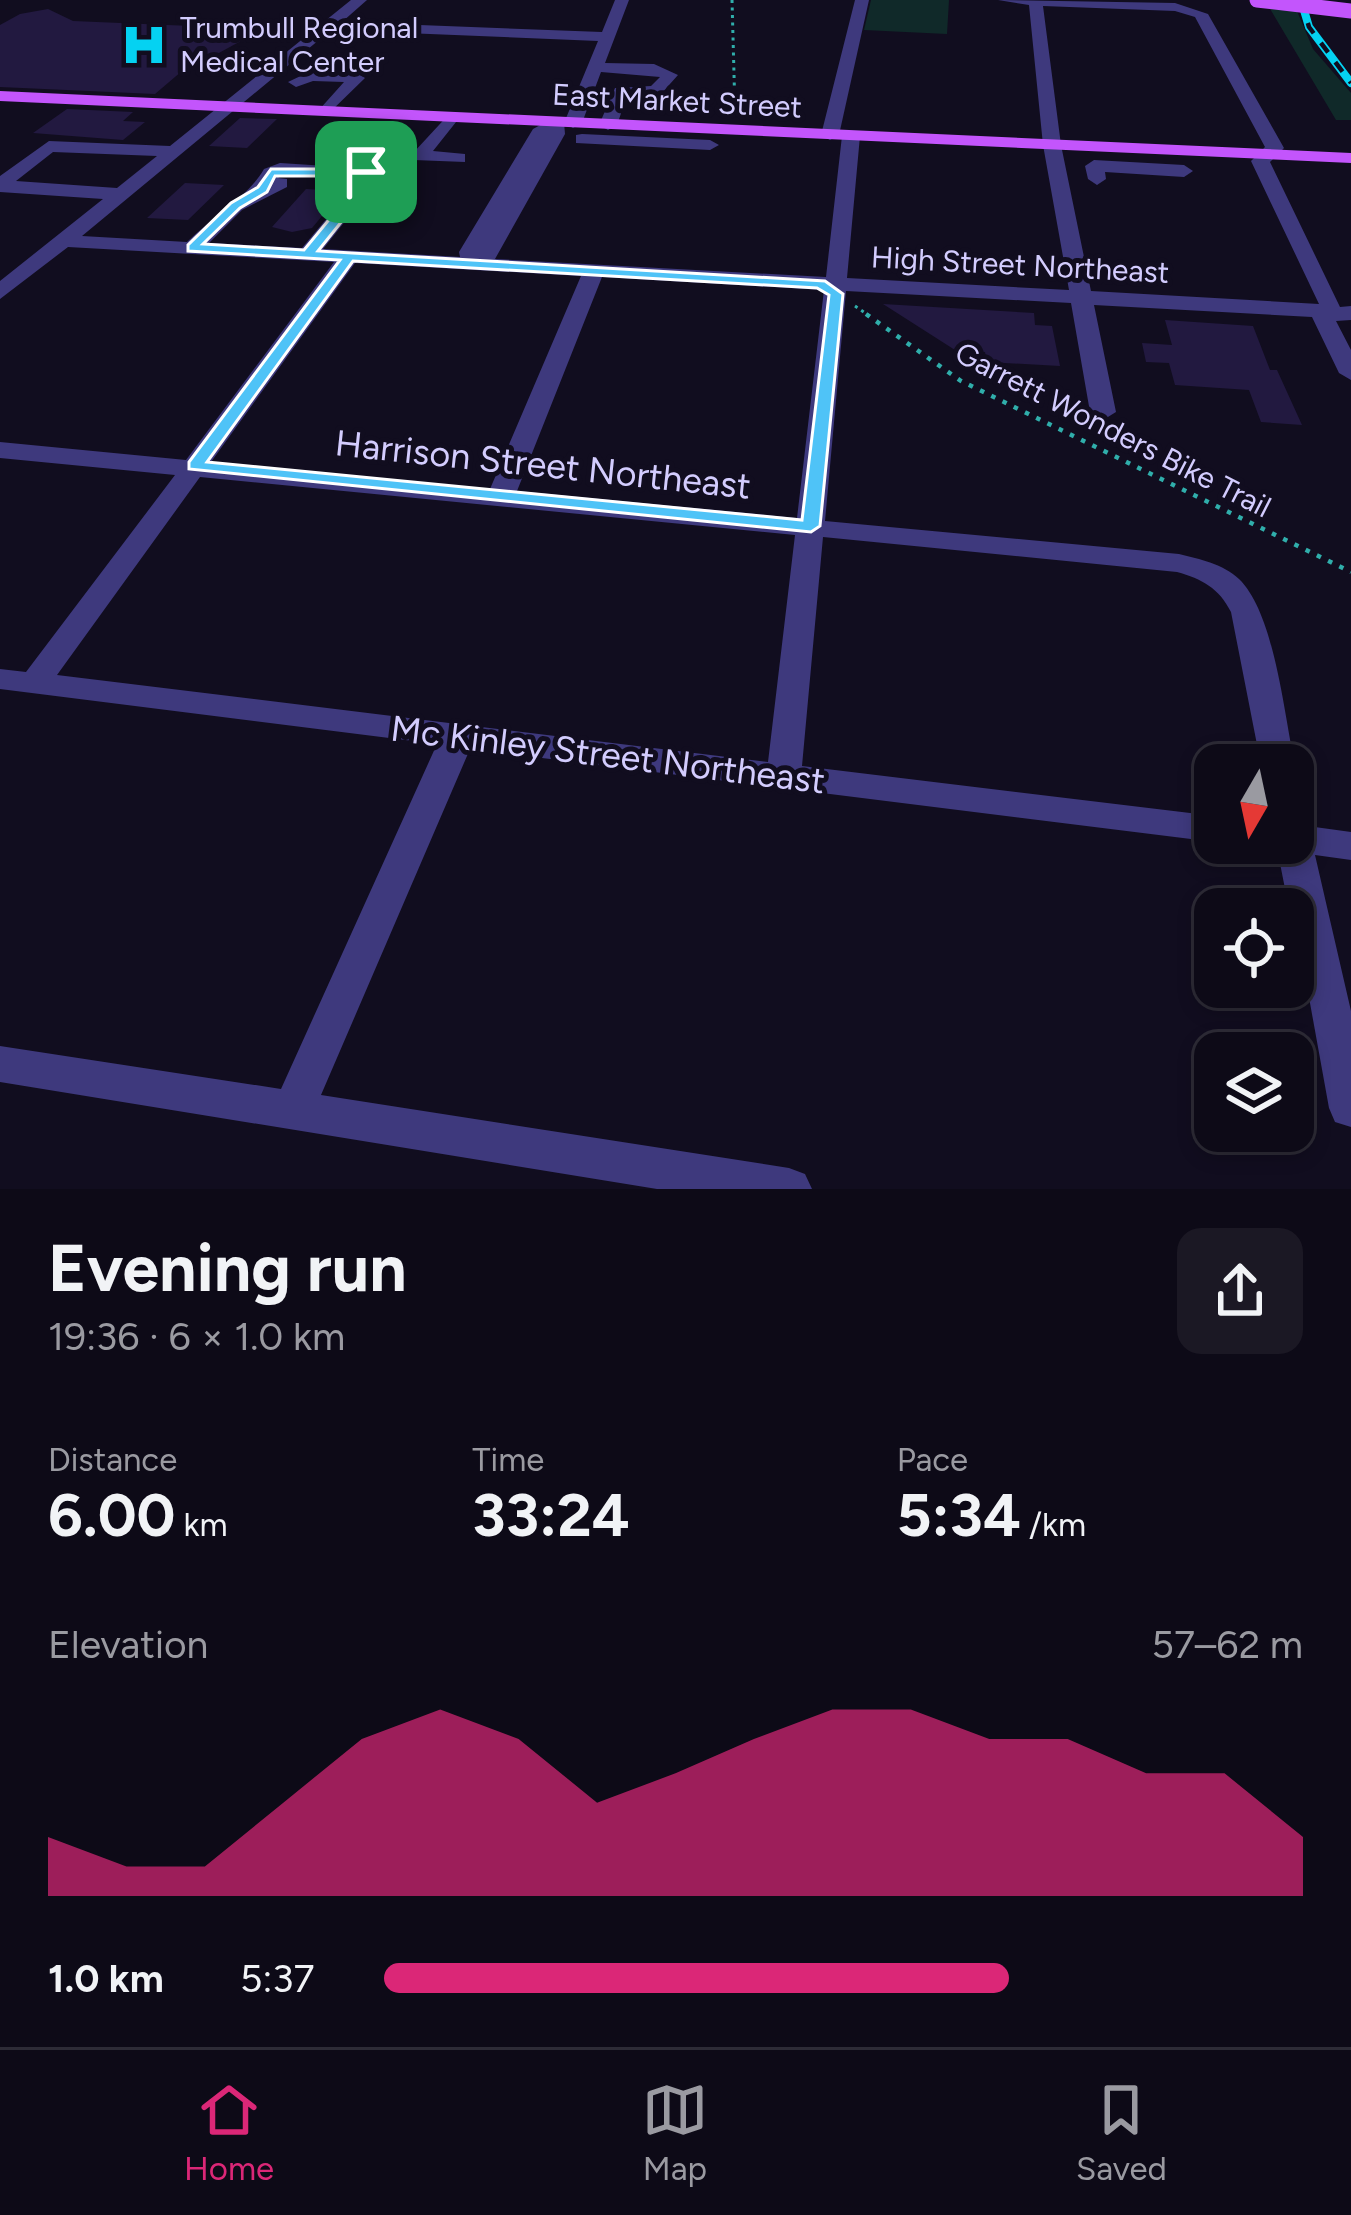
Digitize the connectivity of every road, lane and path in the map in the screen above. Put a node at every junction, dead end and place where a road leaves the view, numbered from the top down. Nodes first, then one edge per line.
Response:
1 (360, 0) edge
2 (622, 0) edge
3 (732, 0) edge
4 (862, 0) edge
5 (1005, 0) edge
6 (1257, 0) edge
7 (1035, 1) edge
8 (1351, 10) edge
9 (329, 26) junction
10 (607, 37) junction
11 (596, 67) junction
12 (264, 78) junction
13 (296, 82) junction
14 (244, 93) junction
15 (0, 96) edge
16 (275, 102) junction
17 (227, 107) junction
18 (326, 111) junction
19 (451, 117) junction
20 (608, 124) junction
21 (570, 128) junction
22 (720, 135) junction
23 (841, 135) junction
24 (1052, 145) junction
25 (129, 149) junction
26 (1177, 150) junction
27 (172, 151) junction
28 (1269, 154) junction
29 (458, 158) dead end
30 (1351, 158) edge
31 (647, 162) dead end
32 (112, 163) dead end
33 (95, 177) dead end
34 (1097, 179) dead end
35 (0, 185) edge
36 (79, 191) junction
37 (121, 194) junction
38 (63, 241) junction
39 (192, 248) junction
40 (308, 254) junction
41 (349, 257) junction
42 (473, 264) junction
43 (594, 271) junction
44 (836, 290) junction
45 (0, 292) edge
46 (1083, 298) junction
47 (1339, 312) edge
48 (1351, 374) edge
49 (1103, 412) dead end
50 (0, 450) edge
51 (195, 466) junction
52 (501, 496) junction
53 (811, 526) junction
54 (1351, 572) edge
55 (17, 681) edge
56 (458, 736) junction
57 (1274, 744) edge
58 (784, 775) junction
59 (1194, 826) edge
60 (1314, 841) edge
61 (1351, 846) edge
62 (1299, 864) edge
63 (0, 1064) edge
64 (1351, 1108) edge
65 (293, 1110) junction
66 (789, 1189) edge

1 - 9 street
2 - 10 street
3 - 22 path
4 - 23 street
5 - 7 street
6 - 8 main road, bridge
7 - 24 street
7 - 28 street
9 - 10 street
9 - 12 street
10 - 11 street
11 - 20 street
11 - 21 street
12 - 13 street
12 - 14 street
13 - 16 street
13 - 18 street
14 - 16 street
14 - 17 street
15 - 17 main road, East Market Street
16 - 17 main road, East Market Street
16 - 18 main road, East Market Street
17 - 27 street
18 - 19 main road, East Market Street
19 - 21 main road, East Market Street
19 - 29 street
20 - 21 main road, East Market Street
20 - 22 main road, East Market Street
21 - 22 street
21 - 42 street
22 - 23 main road, East Market Street
22 - 31 street
23 - 24 main road, East Market Street
23 - 44 street
24 - 26 main road, East Market Street
24 - 46 street
25 - 27 street
25 - 32 street
25 - 35 street
26 - 28 main road, East Market Street
26 - 34 street
27 - 37 street
28 - 30 main road, East Market Street
28 - 47 street
33 - 36 street
35 - 36 street
36 - 37 street
37 - 38 street
38 - 39 street, High Street Northeast
38 - 45 street
39 - 40 street, High Street Northeast
39 - 40 street
40 - 41 street, High Street Northeast
41 - 42 street, High Street Northeast
41 - 51 street
42 - 43 street, High Street Northeast
43 - 44 street, High Street Northeast
43 - 52 street
44 - 46 street, High Street Northeast
44 - 53 street
44 - 54 path, Garrett Wonders Bike Trail
46 - 47 street, High Street Northeast
46 - 49 street
47 - 48 street
50 - 51 street, Harrison Street Northeast
51 - 52 street, Harrison Street Northeast
51 - 55 street
52 - 53 street, Harrison Street Northeast
53 - 57 street, Harrison Street Northeast
53 - 58 street
55 - 56 street, Mc Kinley Street Northeast
56 - 58 street, Mc Kinley Street Northeast
56 - 65 street
58 - 59 street, Mc Kinley Street Northeast
60 - 61 street
62 - 64 street
63 - 65 street
65 - 66 street

